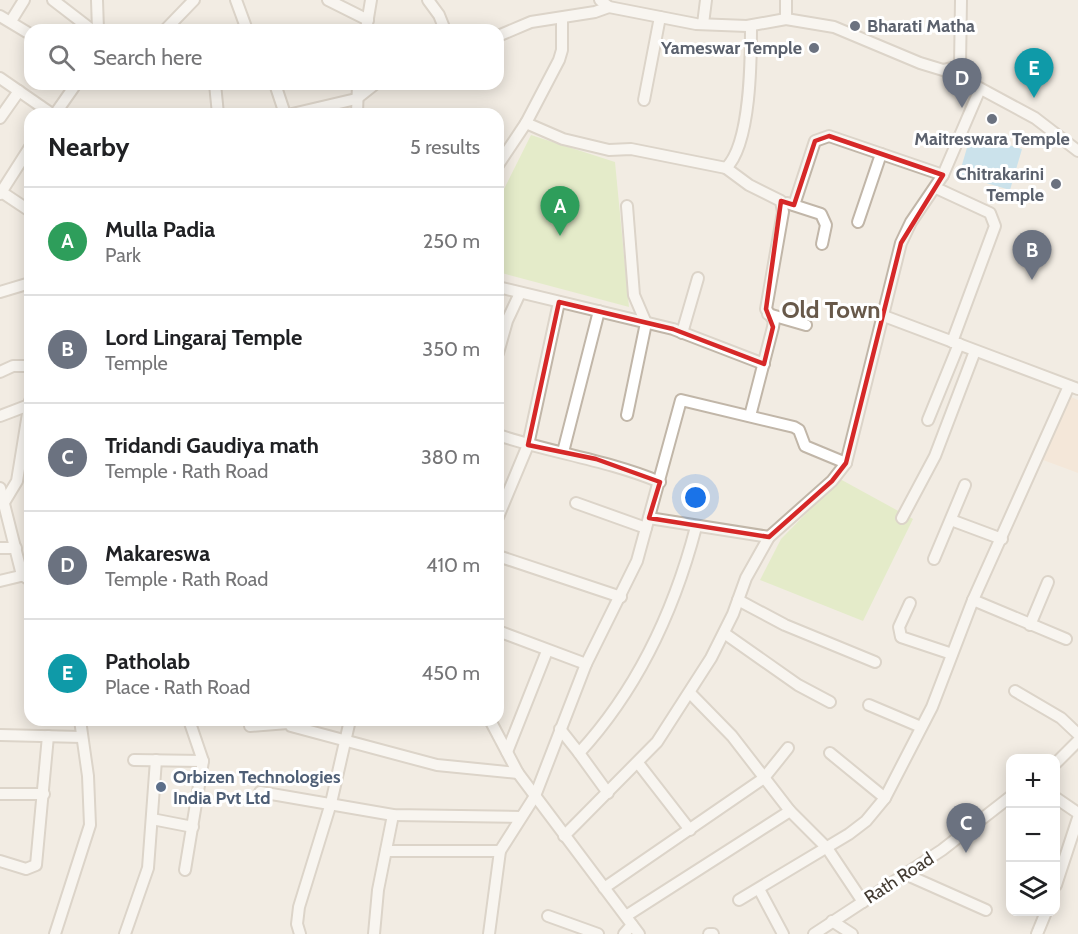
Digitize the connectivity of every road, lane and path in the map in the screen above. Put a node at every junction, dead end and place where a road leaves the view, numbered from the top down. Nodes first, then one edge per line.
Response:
1 (24, 0) edge
2 (53, 0) edge
3 (97, 0) edge
4 (194, 0) edge
5 (236, 0) edge
6 (328, 0) edge
7 (371, 0) edge
8 (428, 0) edge
9 (706, 0) edge
10 (786, 0) edge
11 (960, 0) edge
12 (603, 2) edge
13 (660, 17) junction
14 (562, 19) junction
15 (786, 19) junction
16 (4, 20) edge
17 (84, 24) edge
18 (98, 24) edge
19 (171, 24) edge
20 (245, 24) edge
21 (365, 24) edge
22 (367, 24) edge
23 (443, 24) edge
24 (703, 24) junction
25 (751, 26) junction
26 (24, 30) edge
27 (504, 33) edge
28 (960, 66) junction
29 (0, 78) edge
30 (980, 88) junction
31 (72, 90) edge
32 (216, 90) edge
33 (279, 90) edge
34 (357, 90) edge
35 (367, 90) edge
36 (19, 91) junction
37 (356, 99) junction
38 (644, 100) dead end
39 (45, 108) edge
40 (58, 108) edge
41 (217, 108) edge
42 (289, 108) edge
43 (318, 108) edge
44 (357, 108) edge
45 (0, 118) edge
46 (526, 123) junction
47 (1078, 151) edge
48 (881, 154) junction
49 (24, 156) edge
50 (504, 156) edge
51 (726, 168) junction
52 (943, 175) junction
53 (936, 188) junction
54 (0, 192) edge
55 (781, 201) junction
56 (794, 205) junction
57 (627, 206) dead end
58 (24, 207) edge
59 (858, 222) dead end
60 (822, 244) dead end
61 (698, 278) dead end
62 (24, 285) edge
63 (504, 288) edge
64 (0, 292) edge
65 (520, 293) junction
66 (559, 302) junction
67 (599, 311) junction
68 (768, 314) junction
69 (884, 316) junction
70 (646, 322) junction
71 (806, 325) dead end
72 (504, 332) edge
73 (682, 333) junction
74 (956, 343) junction
75 (975, 351) junction
76 (764, 364) junction
77 (24, 366) edge
78 (0, 372) edge
79 (1074, 388) edge
80 (24, 406) edge
81 (627, 415) dead end
82 (0, 416) edge
83 (750, 416) junction
84 (928, 420) dead end
85 (504, 437) edge
86 (24, 439) edge
87 (528, 445) junction
88 (563, 452) junction
89 (846, 463) junction
90 (660, 482) junction
91 (965, 485) dead end
92 (0, 488) edge
93 (2, 501) edge
94 (504, 503) edge
95 (576, 503) dead end
96 (902, 518) dead end
97 (951, 520) junction
98 (648, 523) junction
99 (696, 527) junction
100 (769, 537) junction
101 (1002, 539) junction
102 (0, 548) edge
103 (16, 548) junction
104 (504, 558) edge
105 (934, 559) dead end
106 (24, 568) edge
107 (24, 577) edge
108 (0, 581) edge
109 (1048, 582) dead end
110 (621, 597) junction
111 (738, 600) junction
112 (973, 600) junction
113 (910, 603) dead end
114 (1030, 626) junction
115 (504, 633) edge
116 (723, 633) junction
117 (1066, 639) dead end
118 (547, 651) junction
119 (952, 654) junction
120 (875, 662) dead end
121 (586, 664) junction
122 (1015, 691) dead end
123 (690, 693) junction
124 (830, 702) dead end
125 (869, 705) dead end
126 (81, 726) edge
127 (191, 726) edge
128 (291, 726) edge
129 (348, 726) edge
130 (493, 726) edge
131 (921, 727) junction
132 (560, 729) junction
133 (1078, 734) edge
134 (0, 735) edge
135 (48, 736) junction
136 (82, 737) junction
137 (345, 740) junction
138 (1078, 741) edge
139 (788, 748) dead end
140 (507, 752) junction
141 (579, 753) junction
142 (830, 753) dead end
143 (1060, 759) edge
144 (134, 760) dead end
145 (156, 760) junction
146 (203, 761) junction
147 (638, 763) junction
148 (518, 773) junction
149 (764, 778) junction
150 (261, 792) dead end
151 (608, 793) junction
152 (0, 794) edge
153 (44, 794) junction
154 (535, 796) junction
155 (885, 798) junction
156 (1006, 801) edge
157 (1060, 801) edge
158 (331, 803) junction
159 (790, 811) junction
160 (393, 815) junction
161 (1078, 815) edge
162 (521, 818) junction
163 (152, 819) junction
164 (193, 827) junction
165 (690, 830) junction
166 (564, 836) junction
167 (827, 848) junction
168 (386, 851) junction
169 (500, 851) junction
170 (0, 861) edge
171 (185, 870) dead end
172 (1060, 872) edge
173 (905, 874) junction
174 (604, 888) junction
175 (759, 889) junction
176 (739, 900) dead end
177 (862, 902) junction
178 (986, 910) dead end
179 (548, 916) dead end
180 (1044, 916) edge
181 (629, 920) junction
182 (831, 921) junction
183 (55, 934) edge
184 (125, 934) edge
185 (300, 934) edge
186 (374, 934) edge
187 (489, 934) edge
188 (598, 934) edge
189 (624, 934) edge
190 (639, 934) edge
191 (783, 934) edge
192 (814, 934) edge
193 (852, 934) edge
194 (1037, 934) edge

1 - 16 street
2 - 17 street
3 - 18 street
4 - 19 street
5 - 20 street
6 - 21 street
7 - 22 street
8 - 23 street
9 - 24 street
10 - 15 street
11 - 28 street
12 - 13 street
12 - 14 street
13 - 24 street
13 - 38 street
14 - 27 street
14 - 46 street
15 - 25 street
15 - 28 street
16 - 26 street
24 - 25 street
25 - 51 street
28 - 30 street
29 - 36 street
30 - 47 street
30 - 52 street
31 - 40 street
32 - 41 street
33 - 42 street
34 - 37 street
35 - 37 street
36 - 39 street
36 - 45 street
37 - 43 street
37 - 44 street
46 - 50 street
46 - 51 street
48 - 52 street
48 - 56 street
48 - 59 street
49 - 54 street
51 - 55 street
52 - 53 street
53 - 69 street
53 - 74 street
54 - 58 street
55 - 56 street
55 - 68 street
56 - 60 street
57 - 70 street
61 - 73 street
62 - 64 street
63 - 65 street
65 - 66 street
65 - 72 street
66 - 67 street
66 - 87 street
67 - 70 street
67 - 88 street
68 - 71 street
68 - 76 street
69 - 74 street
69 - 89 street
70 - 73 street
70 - 81 street
73 - 76 street
74 - 75 street
74 - 84 street
75 - 79 street
75 - 96 street
76 - 83 street
77 - 78 street
79 - 101 street
80 - 82 street
83 - 89 street
83 - 90 street
85 - 87 street
86 - 93 street
87 - 88 street
87 - 94 street
88 - 90 street
89 - 100 street
90 - 98 street
91 - 97 street
92 - 93 street
93 - 103 street
95 - 98 street
97 - 101 street
97 - 105 street
98 - 99 street
98 - 110 street
99 - 100 street
99 - 141 street
100 - 111 street
101 - 112 street
102 - 103 street
103 - 106 street
104 - 110 street
107 - 108 street
109 - 114 street
110 - 121 street
111 - 116 street
111 - 120 street
112 - 114 street
112 - 119 street
113 - 119 street
114 - 117 street
115 - 118 street
116 - 123 street
116 - 124 street
118 - 121 street
118 - 140 street
119 - 131 street
121 - 132 street
122 - 133 street
123 - 147 street
123 - 149 street
125 - 131 street
126 - 136 street
127 - 146 street
128 - 137 street
129 - 137 street
130 - 140 street
131 - 155 street
132 - 141 street
132 - 154 street
134 - 135 street
135 - 136 street
135 - 153 street
136 - 183 street
137 - 148 street
137 - 158 street
138 - 143 street
139 - 149 street
140 - 148 street
141 - 151 street
142 - 155 street
144 - 145 street
145 - 146 street
145 - 163 street
146 - 164 street
147 - 151 street
147 - 165 street
148 - 154 street
149 - 159 street
149 - 165 street
150 - 158 street
151 - 166 street
152 - 153 street
153 - 170 street
154 - 162 street
154 - 166 street
155 - 167 street
156 - 173 street, Rath Road
157 - 161 street
158 - 160 street
158 - 185 street
159 - 167 street
159 - 181 street
160 - 162 street
160 - 168 street
161 - 172 street
162 - 169 street
163 - 164 street
163 - 184 street
164 - 171 street
165 - 174 street
166 - 174 street
167 - 175 street
167 - 177 street
168 - 169 street
168 - 186 street
169 - 187 street
173 - 177 street, Rath Road
173 - 178 street
174 - 181 street
175 - 176 street
175 - 191 street
177 - 182 street, Rath Road
179 - 188 street
180 - 194 street
181 - 189 street
181 - 190 street
182 - 192 street, Rath Road
182 - 193 street

